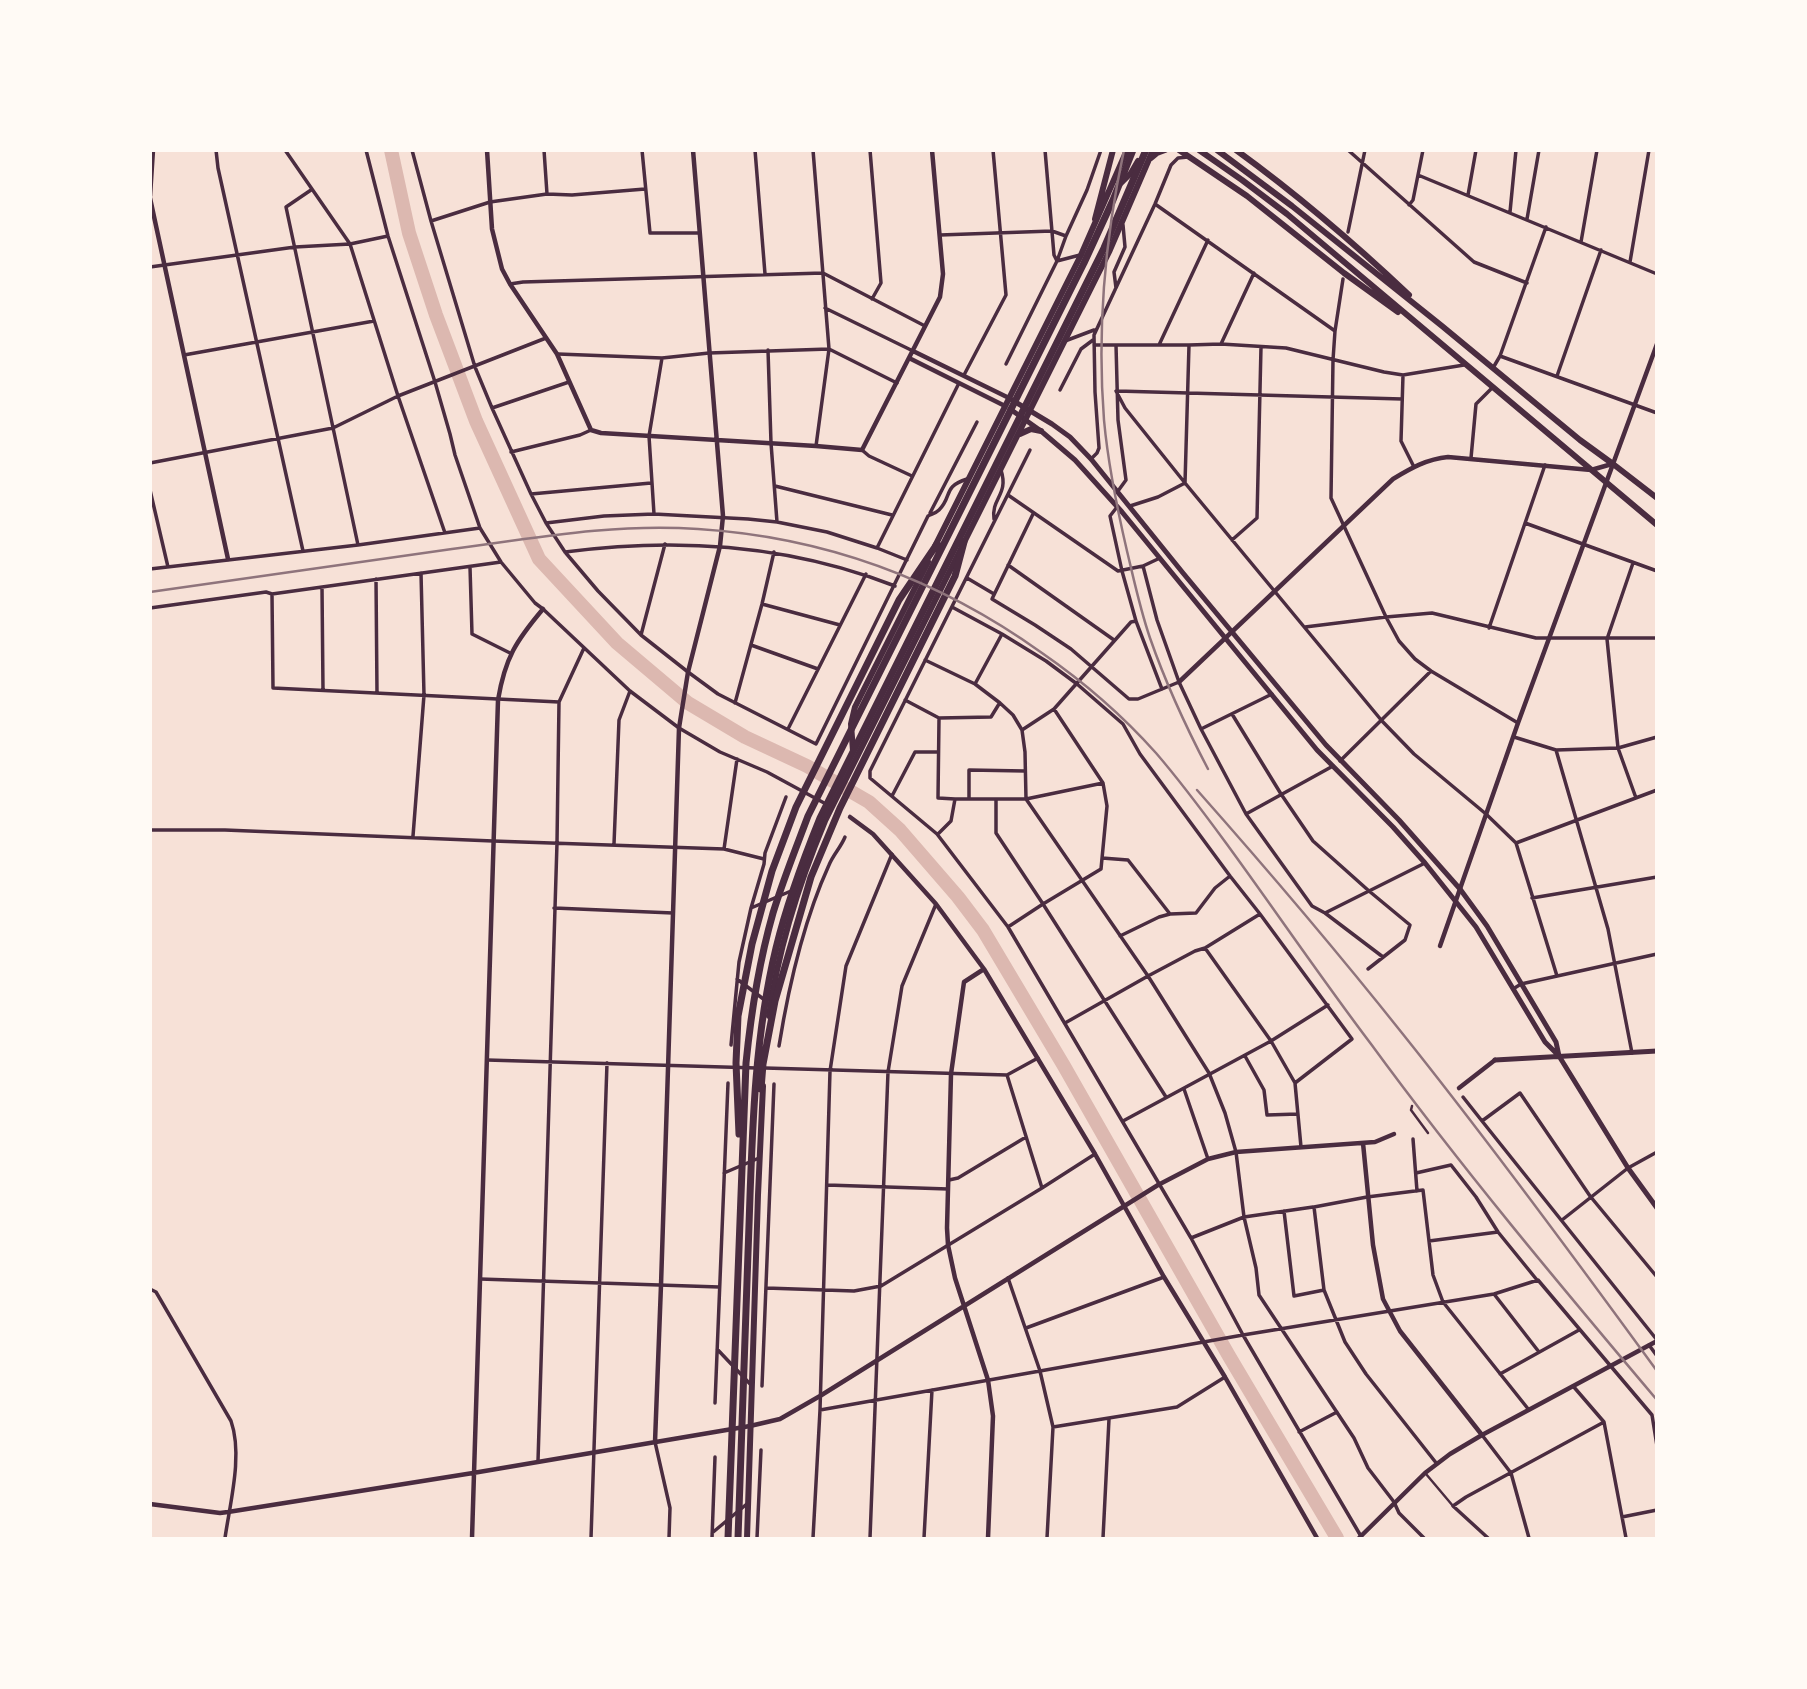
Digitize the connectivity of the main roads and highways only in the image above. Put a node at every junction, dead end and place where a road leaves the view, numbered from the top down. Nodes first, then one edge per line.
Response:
1 (1113, 150) edge
2 (1127, 150) edge
3 (1133, 150) edge
4 (1148, 150) edge
5 (1165, 150) edge
6 (1199, 150) edge
7 (1217, 150) edge
8 (1236, 150) edge
9 (1178, 151) edge
10 (1148, 163) junction
11 (1110, 193) junction
12 (1091, 234) junction
13 (1442, 326) junction
14 (1434, 338) junction
15 (1009, 398) junction
16 (1005, 406) junction
17 (1030, 410) junction
18 (1026, 419) junction
19 (1041, 431) junction
20 (1017, 436) junction
21 (1657, 498) edge
22 (1657, 525) edge
23 (964, 542) junction
24 (937, 544) junction
25 (850, 770) junction
26 (1657, 1051) edge
27 (1559, 1056) junction
28 (1495, 1060) road end
29 (741, 1180) junction
30 (751, 1181) junction
31 (1657, 1208) edge
32 (728, 1538) edge
33 (737, 1538) edge
34 (747, 1538) edge

1 - 12 highway
2 - 11 highway
3 - 29 highway
4 - 10 highway
4 - 11 highway
4 - 30 highway
5 - 10 highway
6 - 14 highway
7 - 13 highway
8 - 13 highway
9 - 14 highway
10 - 17 highway
11 - 12 highway
12 - 15 highway
13 - 21 highway
14 - 22 highway
15 - 16 highway
15 - 17 main road
16 - 18 main road
16 - 24 highway
17 - 18 highway
17 - 27 main road
18 - 19 main road
18 - 20 highway
19 - 20 highway
19 - 27 main road
20 - 23 highway
23 - 25 highway
23 - 30 highway
24 - 25 highway
24 - 29 highway
25 - 34 highway
26 - 27 main road
27 - 28 main road
27 - 31 main road
29 - 32 highway
30 - 33 highway

